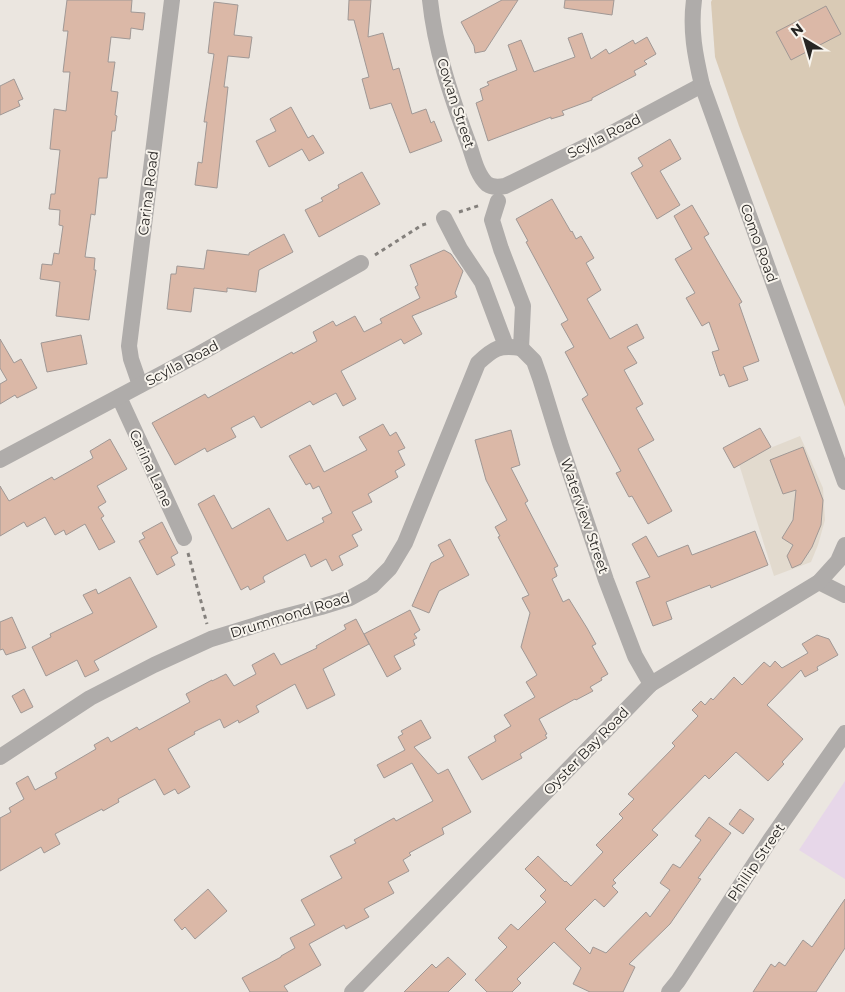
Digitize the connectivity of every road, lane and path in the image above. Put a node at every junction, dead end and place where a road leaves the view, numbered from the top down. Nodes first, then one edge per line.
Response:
1 (172, 0) edge
2 (430, 0) edge
3 (694, 0) edge
4 (702, 84) junction
5 (505, 186) joint
6 (498, 202) dead end
7 (444, 218) joint
8 (361, 264) joint
9 (514, 347) junction
10 (140, 386) junction
11 (119, 397) junction
12 (0, 460) edge
13 (845, 482) edge
14 (184, 538) joint
15 (845, 545) edge
16 (819, 582) junction
17 (845, 594) edge
18 (211, 639) junction
19 (651, 684) junction
20 (845, 733) edge
21 (0, 757) edge
22 (352, 992) edge
23 (669, 992) edge

1 - 10 street, Carina Road
2 - 5 street, Cowan Street
3 - 4 street, Como Road
4 - 5 street, Scylla Road
4 - 13 street, Como Road
6 - 9 street
7 - 8 path
7 - 9 street, Waterview Street
8 - 10 street, Scylla Road
9 - 18 street, Drummond Road
9 - 19 street, Waterview Street
10 - 11 street, Scylla Road
11 - 12 street, Scylla Road
11 - 14 street, Carina Lane
14 - 18 path
15 - 16 street, Oyster Bay Road
16 - 17 street
16 - 19 street, Oyster Bay Road
18 - 21 street, Drummond Road
19 - 22 street, Oyster Bay Road
20 - 23 street, Phillip Street

